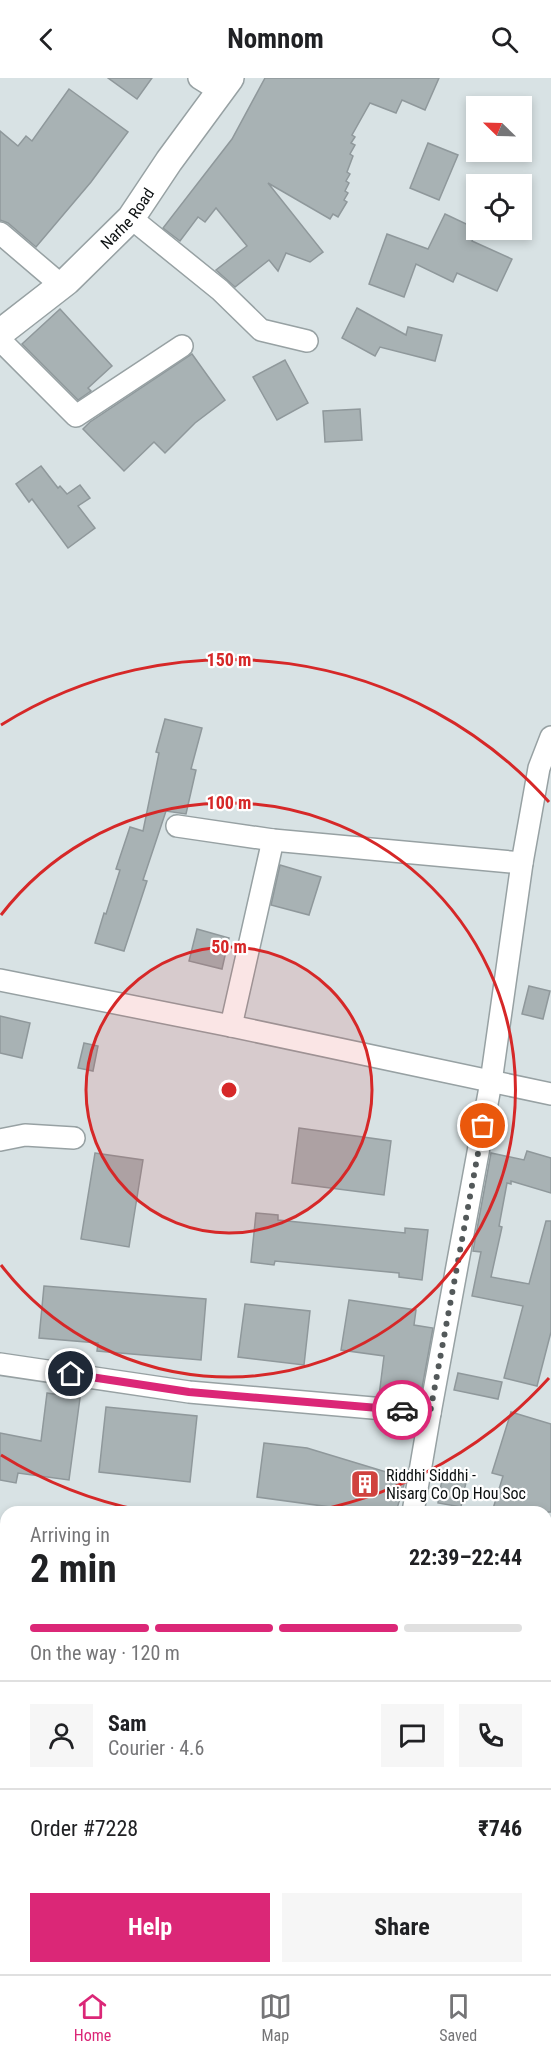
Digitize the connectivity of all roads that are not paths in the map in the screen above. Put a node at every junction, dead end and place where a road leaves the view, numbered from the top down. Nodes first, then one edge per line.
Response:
1 (216, 82) edge
2 (131, 218) junction
3 (0, 232) edge
4 (61, 285) junction
5 (0, 333) edge
6 (0, 340) edge
7 (307, 341) dead end
8 (182, 346) dead end
9 (551, 736) edge
10 (177, 826) dead end
11 (273, 840) junction
12 (522, 863) junction
13 (0, 980) edge
14 (231, 1026) junction
15 (492, 1082) junction
16 (551, 1094) edge
17 (74, 1138) dead end
18 (0, 1140) edge
19 (0, 1364) edge
20 (430, 1413) junction
21 (414, 1506) edge

1 - 2 street, Narhe Road
2 - 4 street, Narhe Road
2 - 7 street
3 - 4 street
4 - 5 street, Narhe Road
6 - 8 street
9 - 12 street
10 - 11 street
11 - 12 street
11 - 14 street
12 - 15 street
13 - 14 street
14 - 15 street
15 - 16 street
15 - 20 street
17 - 18 street
19 - 20 street
20 - 21 street

